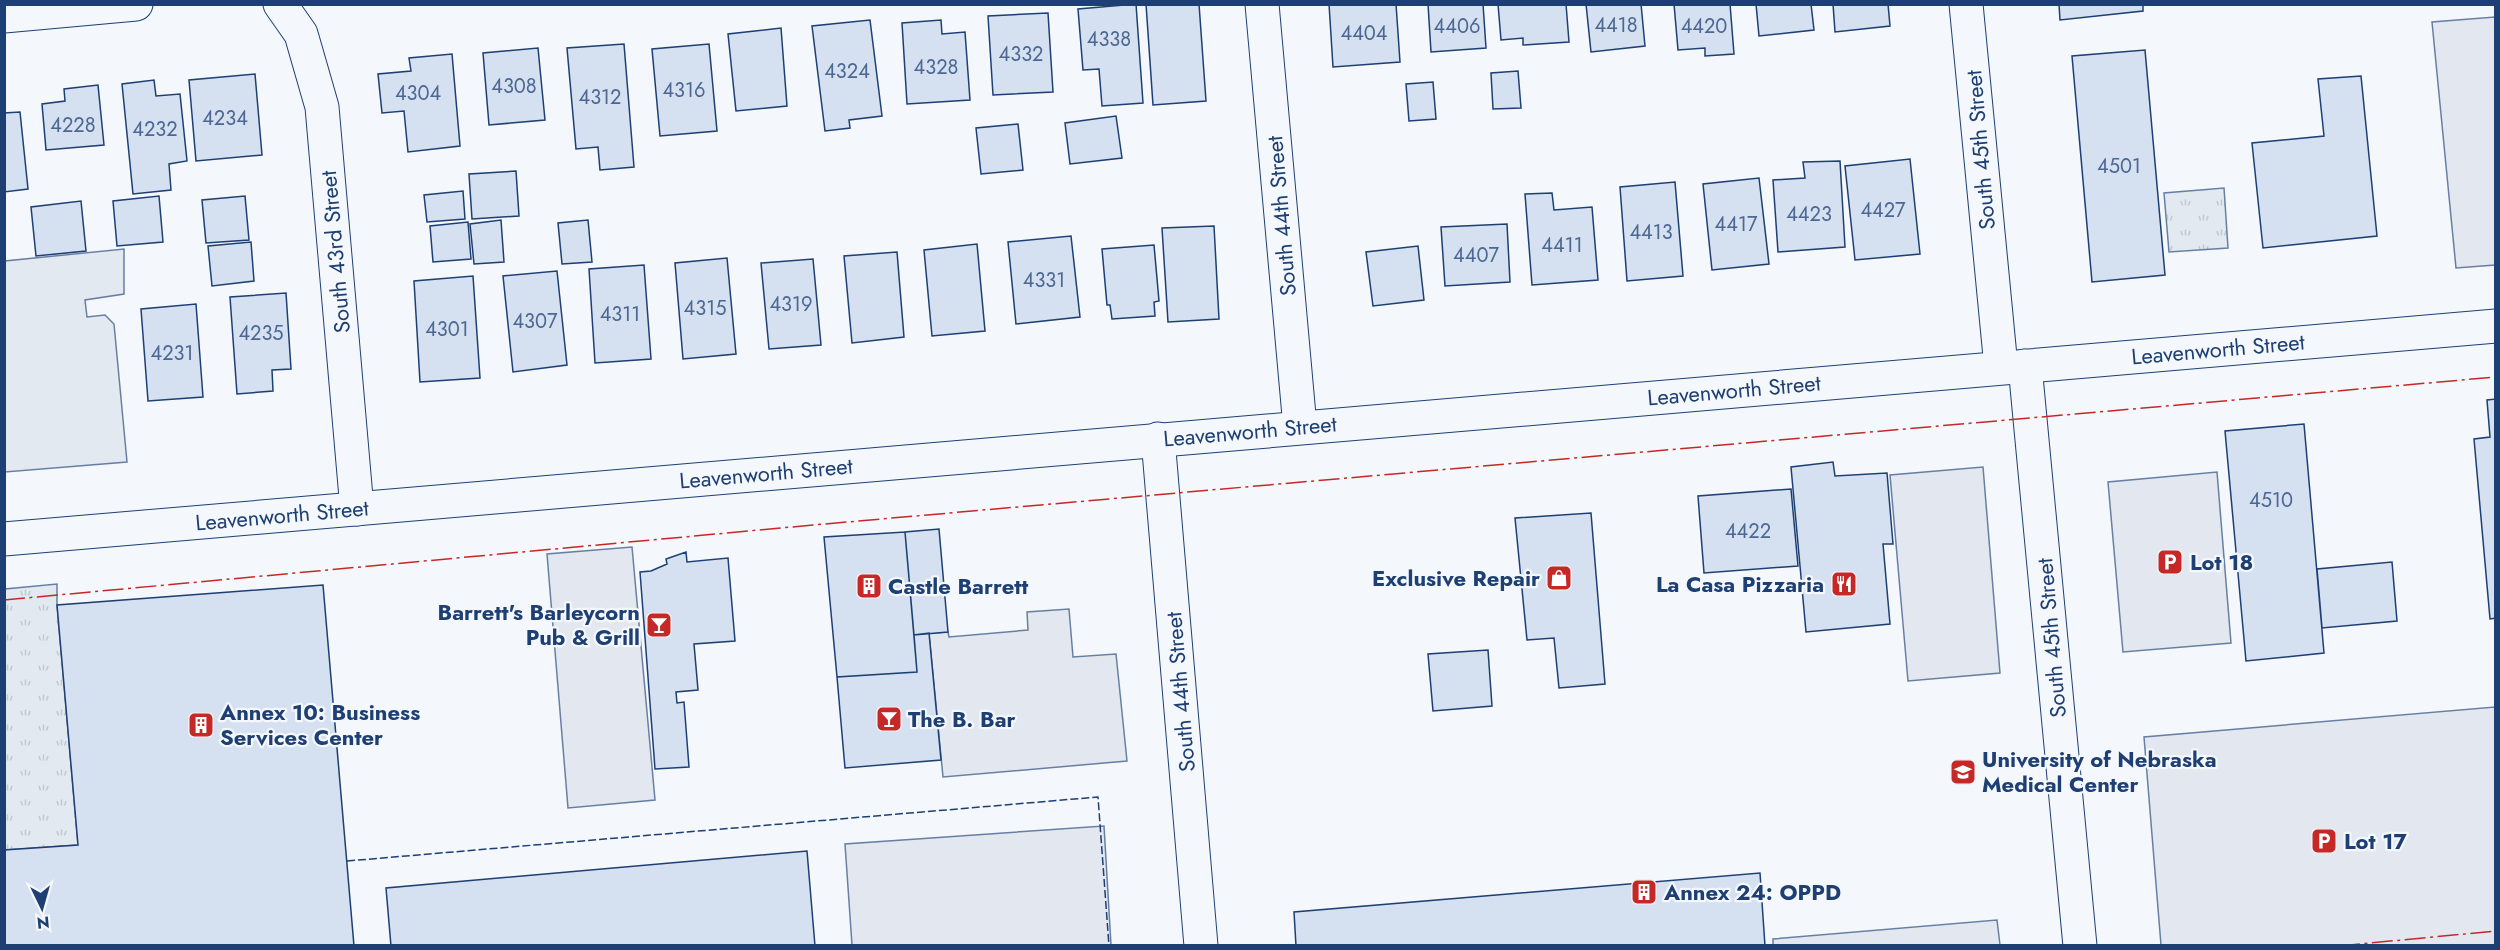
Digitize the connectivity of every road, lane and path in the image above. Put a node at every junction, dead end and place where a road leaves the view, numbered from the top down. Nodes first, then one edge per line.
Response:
1 (136, 4) edge
2 (280, 4) edge
3 (1262, 4) edge
4 (1966, 4) edge
5 (4, 16) edge
6 (2496, 326) edge
7 (2013, 367) junction
8 (1300, 427) junction
9 (1158, 439) junction
10 (357, 509) junction
11 (4, 539) edge
12 (1201, 945) edge
13 (2080, 945) edge

1 - 5 street
2 - 10 street, South 43rd Street
3 - 8 street, South 44th Street
4 - 7 street, South 45th Street
6 - 7 street, Leavenworth Street
7 - 8 street, Leavenworth Street
7 - 13 street, South 45th Street
8 - 9 street, Leavenworth Street
9 - 10 street, Leavenworth Street
9 - 12 street, South 44th Street
10 - 11 street, Leavenworth Street

